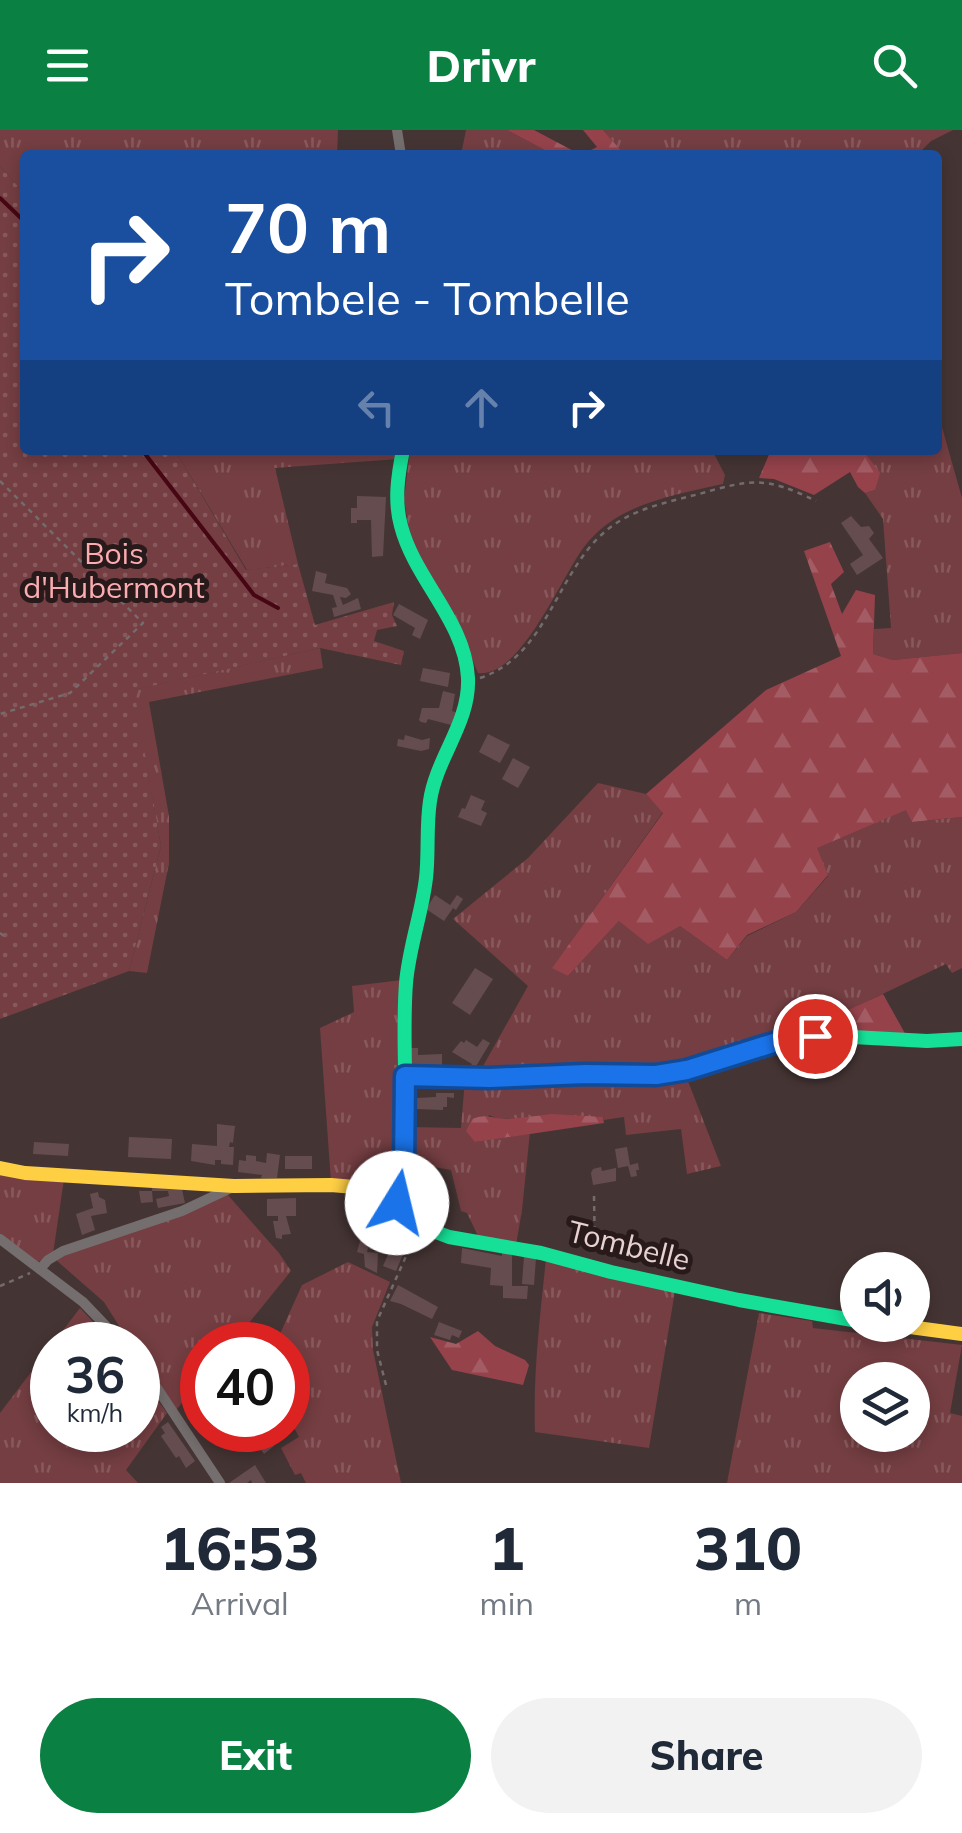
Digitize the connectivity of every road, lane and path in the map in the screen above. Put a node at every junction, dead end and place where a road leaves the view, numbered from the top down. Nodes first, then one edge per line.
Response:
1 (402, 455) edge
2 (0, 481) edge
3 (816, 501) dead end
4 (469, 680) junction
5 (0, 714) edge
6 (0, 933) edge
7 (8, 939) dead end
8 (962, 1039) edge
9 (405, 1076) junction
10 (0, 1168) edge
11 (234, 1186) junction
12 (594, 1196) dead end
13 (397, 1203) junction
14 (420, 1223) junction
15 (0, 1238) edge
16 (595, 1268) junction
17 (40, 1269) junction
18 (0, 1286) edge
19 (840, 1318) edge
20 (102, 1322) edge
21 (930, 1330) edge
22 (962, 1334) edge
23 (386, 1386) dead end
24 (160, 1393) edge
25 (220, 1483) edge

1 - 4 street
2 - 5 path
3 - 4 path
4 - 9 street
6 - 7 path
8 - 9 street
9 - 13 street
10 - 11 street
11 - 13 street
11 - 17 street
12 - 16 path
13 - 14 street, Tombelle
14 - 16 street, Tombelle
14 - 23 path
15 - 17 street
16 - 19 street, Tombelle
17 - 18 path
17 - 20 street
21 - 22 street
24 - 25 street

